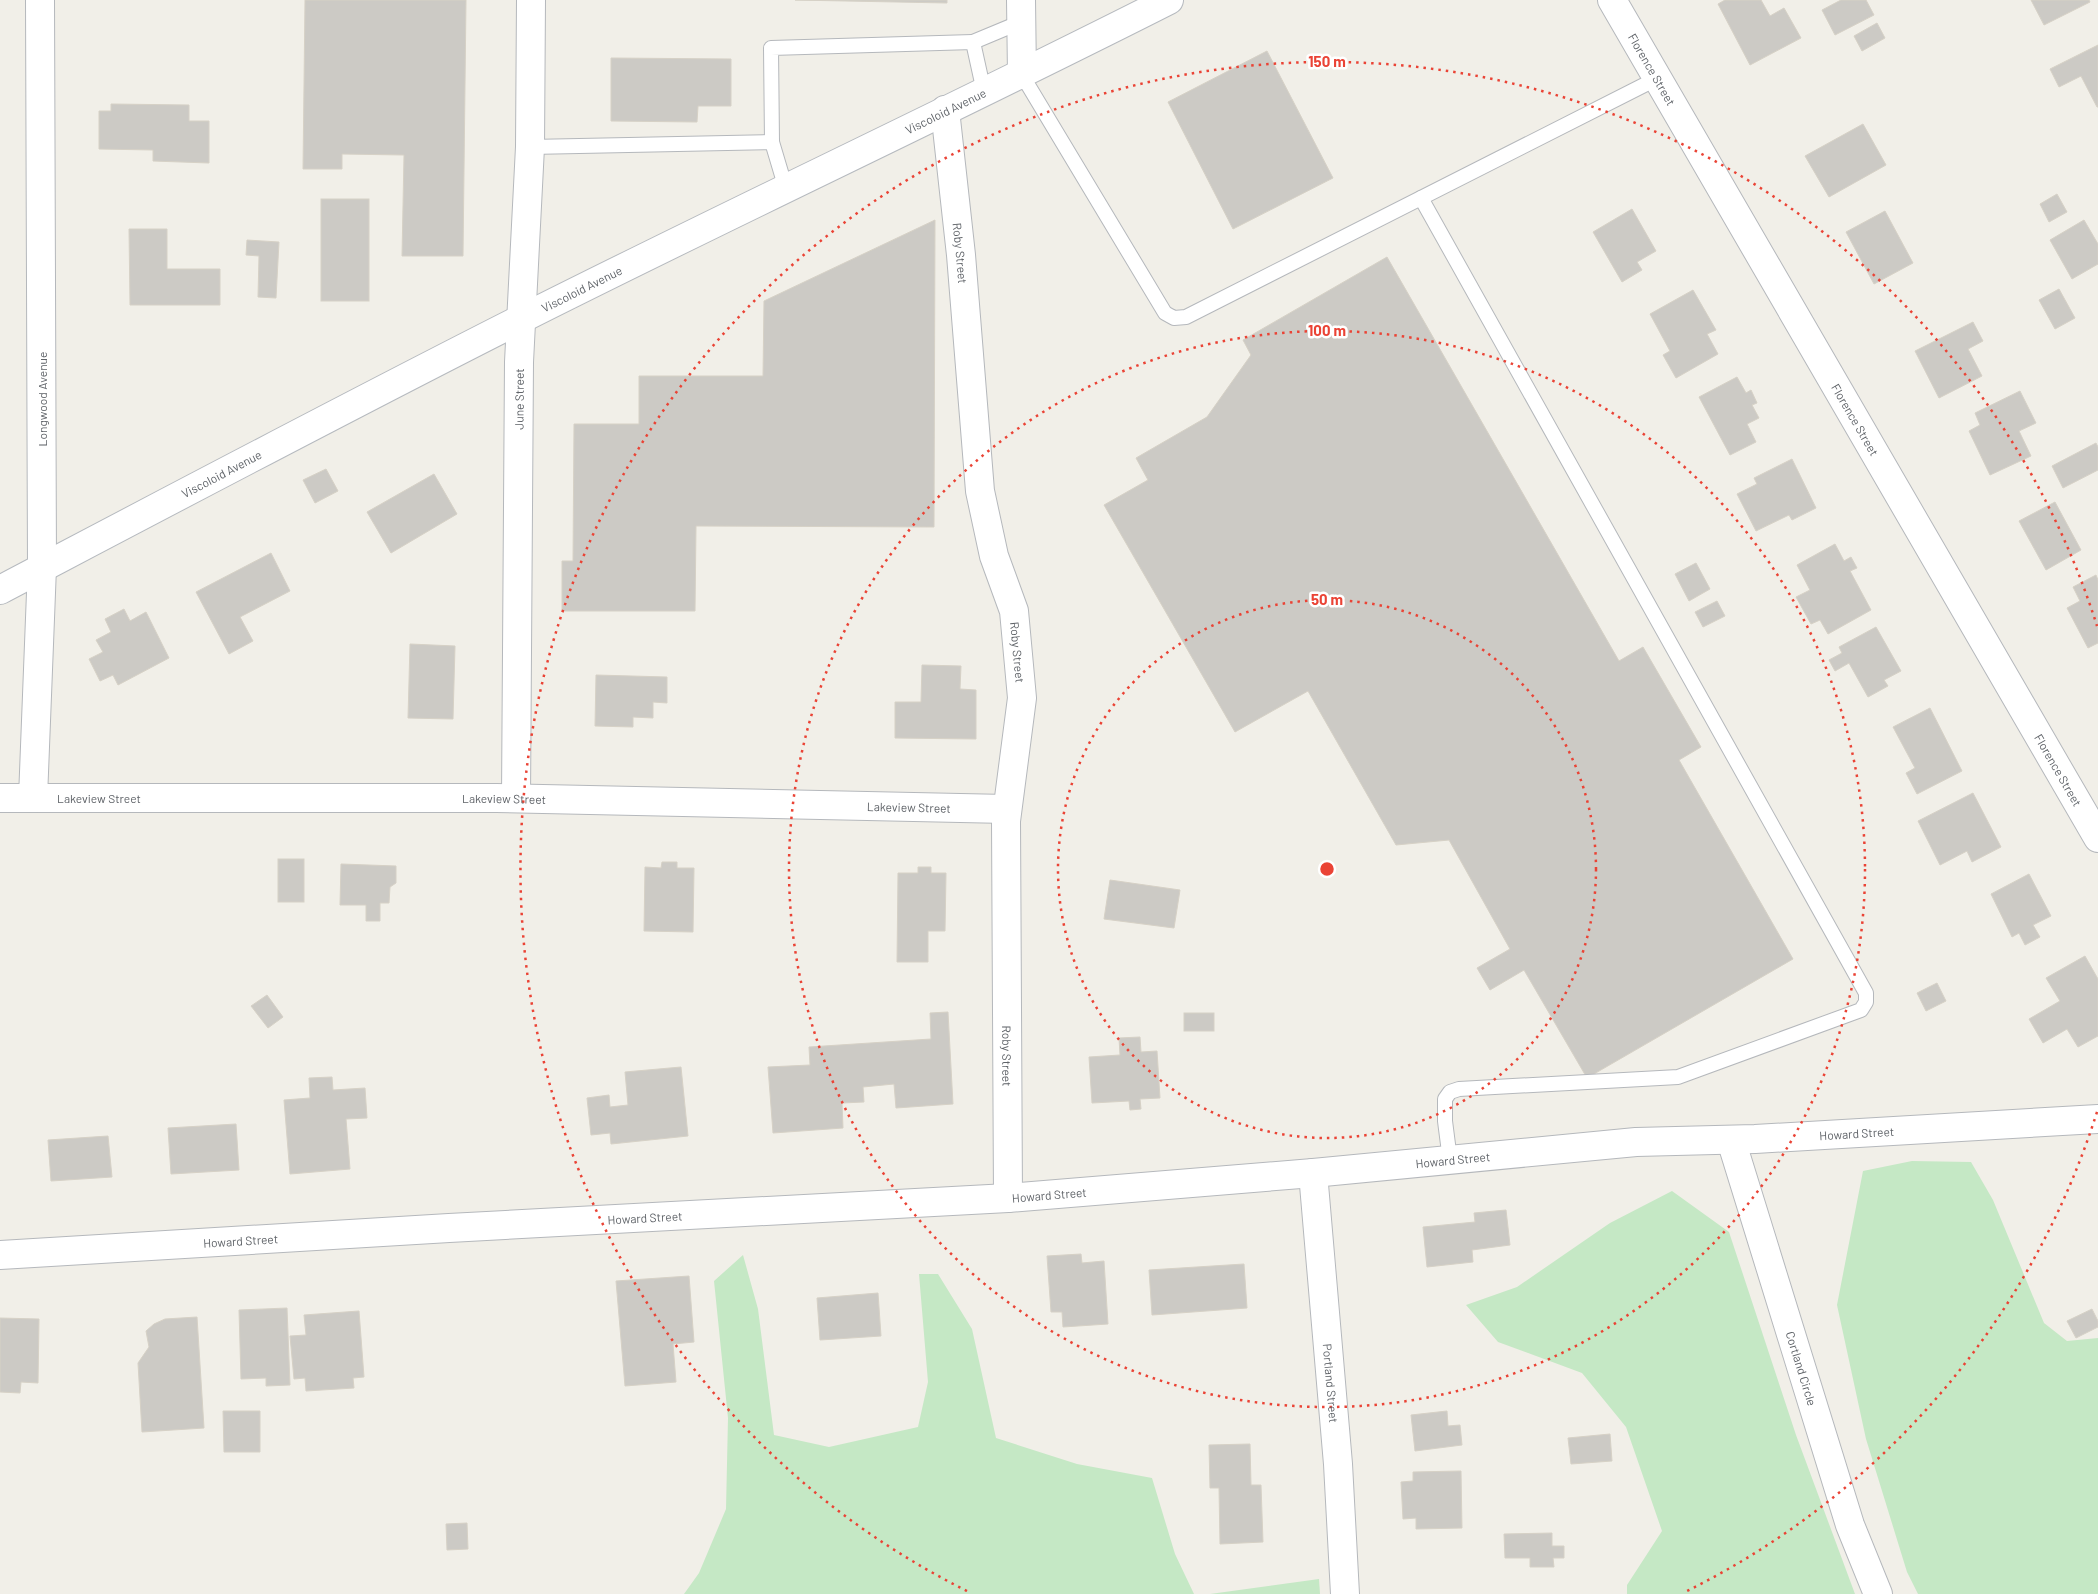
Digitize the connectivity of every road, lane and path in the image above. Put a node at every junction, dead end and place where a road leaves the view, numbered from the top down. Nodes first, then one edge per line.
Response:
1 (40, 0) edge
2 (531, 0) edge
3 (1169, 0) edge
4 (1612, 0) edge
5 (1021, 11) edge
6 (973, 42) junction
7 (1022, 75) junction
8 (1658, 78) junction
9 (984, 92) junction
10 (946, 110) junction
11 (772, 142) junction
12 (530, 148) junction
13 (786, 189) junction
14 (1421, 198) junction
15 (521, 319) junction
16 (42, 568) junction
17 (0, 590) edge
18 (0, 798) edge
19 (32, 798) junction
20 (516, 798) junction
21 (1007, 809) junction
22 (2098, 838) edge
23 (2098, 1119) edge
24 (1731, 1140) junction
25 (1450, 1160) junction
26 (1313, 1173) junction
27 (1008, 1198) junction
28 (0, 1254) edge
29 (1345, 1594) edge
30 (1878, 1594) edge

1 - 16 street, Longwood Avenue
2 - 12 street, June Street
3 - 7 street, Viscoloid Avenue
4 - 8 street, Florence Street
5 - 6 lane
5 - 7 street
6 - 9 lane
6 - 11 lane
7 - 9 street, Viscoloid Avenue
7 - 14 lane
8 - 14 lane
8 - 22 street, Florence Street
9 - 10 street, Viscoloid Avenue
10 - 13 street, Viscoloid Avenue
10 - 21 street, Roby Street
11 - 12 lane
11 - 13 lane
12 - 15 street, June Street
13 - 15 street, Viscoloid Avenue
14 - 25 lane
15 - 16 street, Viscoloid Avenue
15 - 20 street, June Street
16 - 17 street, Viscoloid Avenue
16 - 19 street, Longwood Avenue
18 - 19 street, Lakeview Street
19 - 20 street, Lakeview Street
20 - 21 street, Lakeview Street
21 - 27 street, Roby Street
23 - 24 street, Howard Street
24 - 25 street, Howard Street
24 - 30 street, Cortland Circle
25 - 26 street, Howard Street
26 - 27 street, Howard Street
26 - 29 street, Portland Street
27 - 28 street, Howard Street

